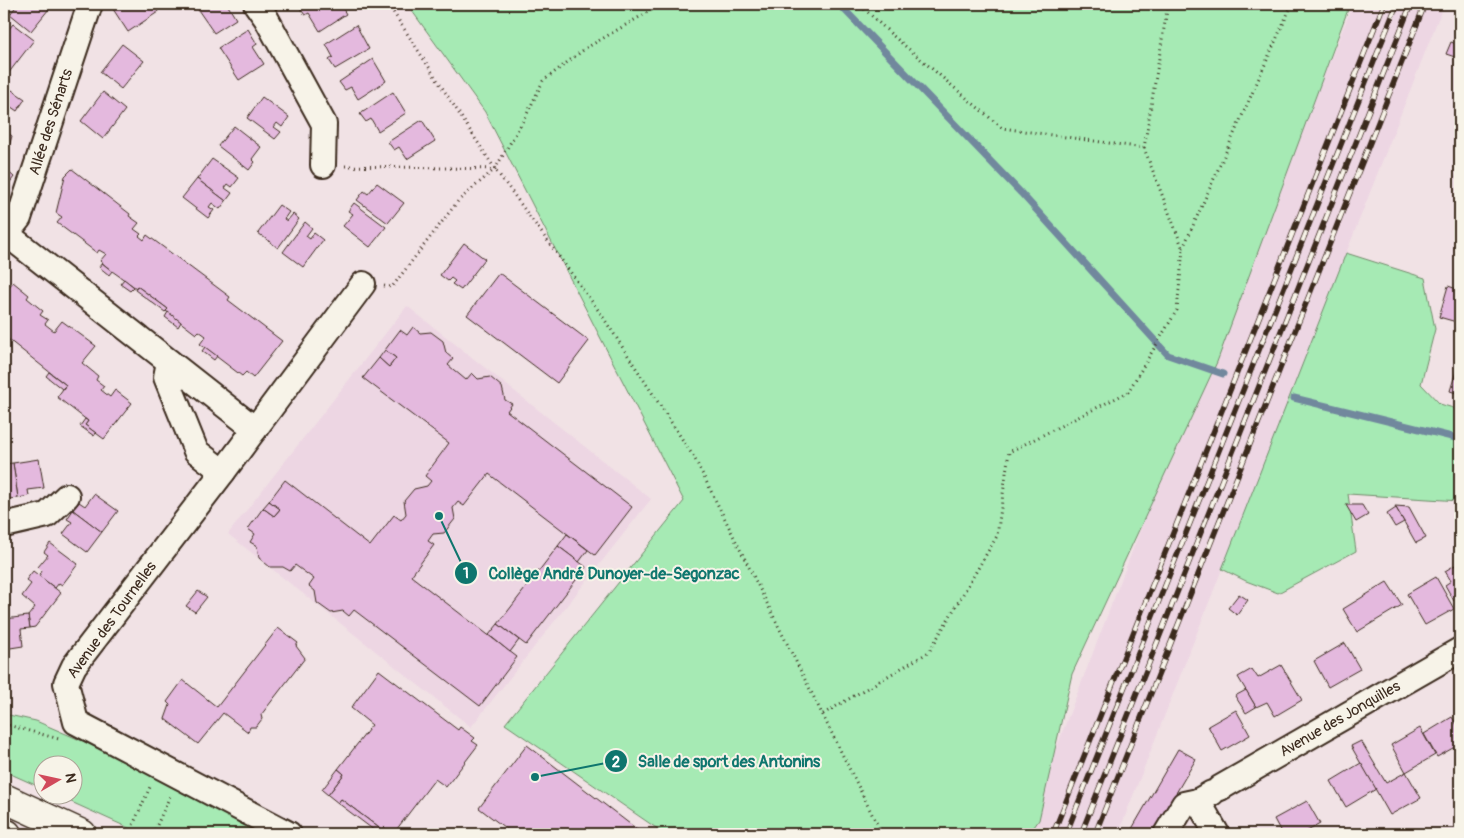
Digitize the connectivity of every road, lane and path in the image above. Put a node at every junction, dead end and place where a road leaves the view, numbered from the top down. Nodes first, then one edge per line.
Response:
1 (90, 4) edge
2 (256, 4) edge
3 (388, 4) edge
4 (662, 4) edge
5 (859, 4) edge
6 (1168, 4) edge
7 (1292, 4) edge
8 (1144, 148) junction
9 (324, 166) joint
10 (495, 169) junction
11 (5, 234) edge
12 (1183, 249) junction
13 (363, 284) joint
14 (169, 362) junction
15 (255, 429) junction
16 (223, 472) junction
17 (67, 496) dead end
18 (4, 525) edge
19 (1460, 650) edge
20 (823, 714) junction
21 (4, 724) edge
22 (64, 740) dead end
23 (153, 780) dead end
24 (172, 790) dead end
25 (1210, 794) junction
26 (4, 798) edge
27 (4, 833) edge
28 (8, 834) edge
29 (82, 834) edge
30 (129, 834) edge
31 (153, 834) edge
32 (290, 834) edge
33 (882, 834) edge
34 (1166, 834) edge
35 (1217, 834) edge

1 - 11 street, Allée des Sénarts
2 - 9 street
3 - 10 path
4 - 10 path
5 - 8 path
6 - 8 path
7 - 12 path
8 - 12 path
9 - 10 path
10 - 13 path
10 - 20 path
11 - 14 street
12 - 20 path
13 - 15 street, Avenue des Tournelles
14 - 15 street
14 - 16 street
15 - 16 street, Avenue des Tournelles
16 - 32 street, Avenue des Tournelles
17 - 18 street
19 - 25 street, Avenue des Jonquilles
20 - 33 path
21 - 22 path
23 - 30 path
24 - 31 path
25 - 34 street, Avenue des Jonquilles
25 - 35 street
26 - 29 main road
27 - 28 main road

